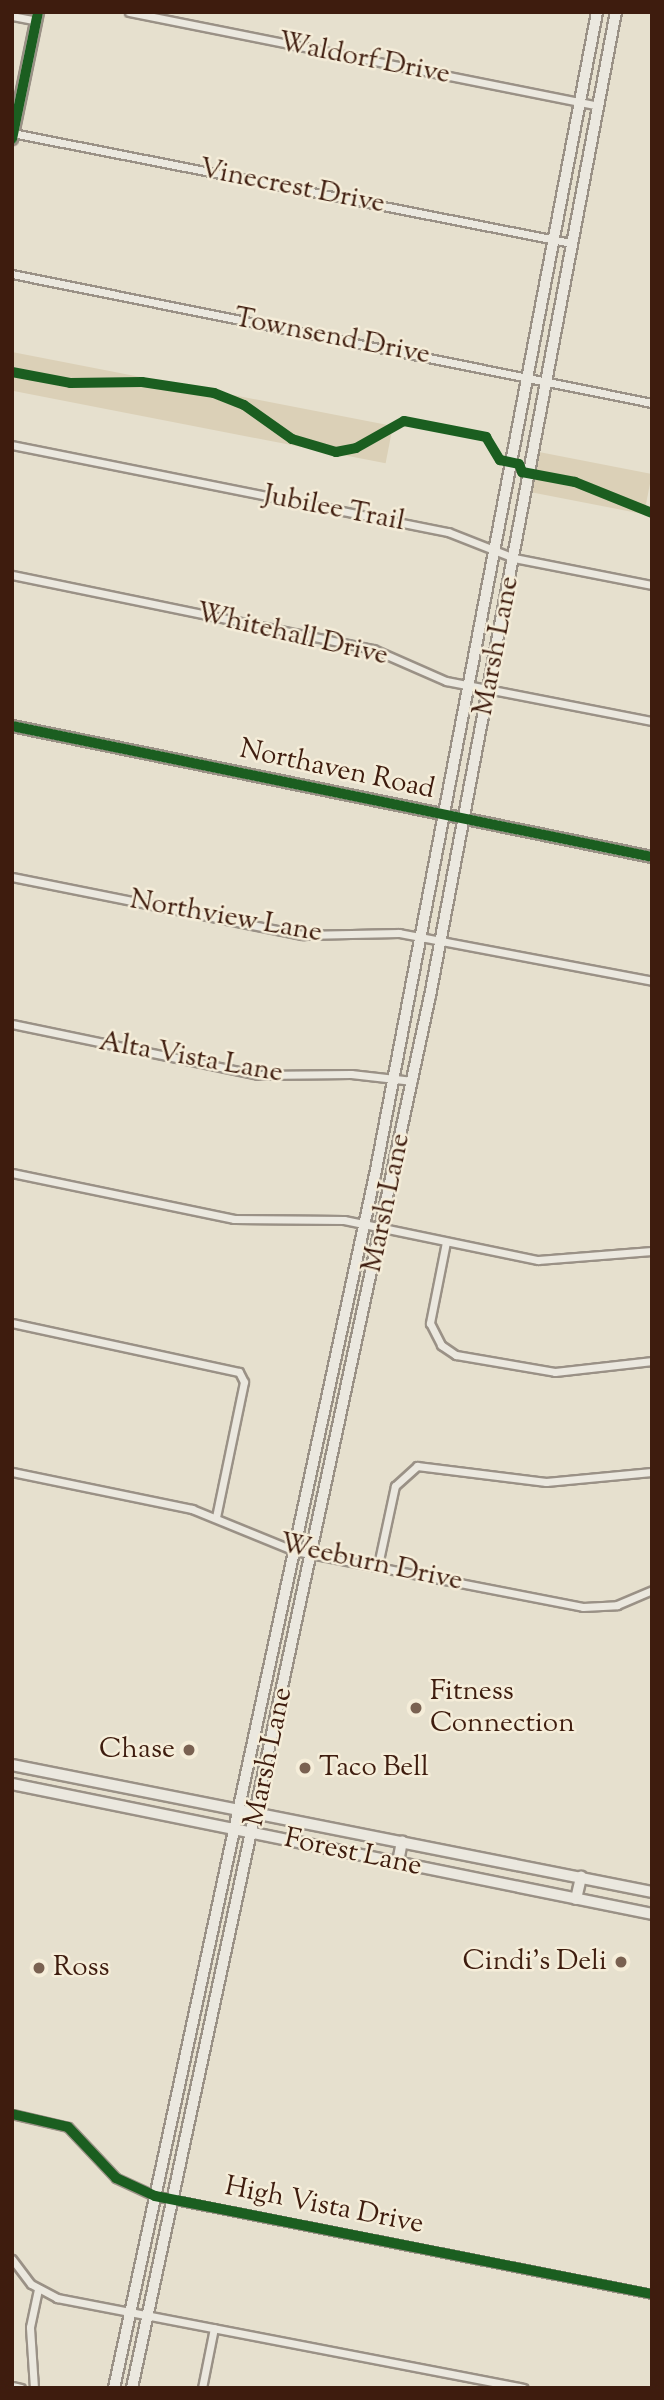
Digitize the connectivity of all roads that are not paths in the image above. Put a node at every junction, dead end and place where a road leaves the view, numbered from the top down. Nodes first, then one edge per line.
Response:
1 (130, 12) edge
2 (597, 12) edge
3 (616, 12) edge
4 (12, 16) edge
5 (37, 17) edge
6 (580, 102) junction
7 (598, 106) junction
8 (13, 135) edge
9 (554, 240) junction
10 (571, 243) junction
11 (12, 274) edge
12 (528, 376) junction
13 (546, 382) junction
14 (652, 402) edge
15 (12, 444) edge
16 (496, 553) junction
17 (514, 558) junction
18 (12, 575) edge
19 (652, 586) edge
20 (470, 685) junction
21 (488, 689) junction
22 (652, 721) edge
23 (12, 726) edge
24 (444, 816) junction
25 (463, 820) junction
26 (652, 857) edge
27 (12, 877) edge
28 (421, 936) junction
29 (440, 941) junction
30 (652, 981) edge
31 (12, 1024) edge
32 (394, 1078) junction
33 (413, 1081) junction
34 (12, 1173) edge
35 (364, 1224) junction
36 (382, 1228) junction
37 (446, 1242) junction
38 (652, 1251) edge
39 (12, 1323) edge
40 (652, 1361) edge
41 (12, 1472) edge
42 (652, 1472) edge
43 (216, 1517) junction
44 (295, 1550) junction
45 (313, 1552) junction
46 (378, 1565) junction
47 (652, 1590) edge
48 (266, 1685) junction
49 (284, 1686) junction
50 (12, 1765) edge
51 (91, 1780) junction
52 (12, 1784) edge
53 (87, 1799) junction
54 (239, 1809) junction
55 (257, 1812) junction
56 (234, 1829) junction
57 (253, 1832) junction
58 (402, 1841) junction
59 (398, 1862) junction
60 (580, 1877) junction
61 (652, 1892) edge
62 (576, 1899) junction
63 (652, 1914) edge
64 (204, 1969) junction
65 (222, 1973) junction
66 (175, 2105) junction
67 (193, 2108) junction
68 (12, 2114) edge
69 (155, 2196) junction
70 (173, 2200) junction
71 (12, 2259) edge
72 (38, 2290) junction
73 (652, 2294) edge
74 (130, 2312) junction
75 (148, 2316) junction
76 (214, 2328) junction
77 (12, 2386) edge
78 (22, 2388) edge
79 (34, 2388) edge
80 (114, 2388) edge
81 (132, 2388) edge
82 (202, 2388) edge
83 (523, 2388) edge

1 - 6 street, Waldorf Drive
2 - 6 main road, Marsh Lane
3 - 7 main road, Marsh Lane
4 - 5 street
5 - 8 main road
6 - 7 street, Waldorf Drive
6 - 9 main road, Marsh Lane
7 - 10 main road, Marsh Lane
8 - 9 street, Vinecrest Drive
9 - 10 street, Vinecrest Drive
9 - 12 main road, Marsh Lane
10 - 13 main road, Marsh Lane
11 - 12 street, Townsend Drive
12 - 13 street, Townsend Drive
12 - 16 main road, Marsh Lane
13 - 14 street, Townsend Drive
13 - 17 main road, Marsh Lane
15 - 16 street, Jubilee Trail
16 - 17 street, Jubilee Trail
16 - 20 main road, Marsh Lane
17 - 19 street, Jubilee Trail
17 - 21 main road, Marsh Lane
18 - 20 street, Whitehall Drive
20 - 21 street, Whitehall Drive
20 - 24 main road, Marsh Lane
21 - 22 street, Whitehall Drive
21 - 25 main road, Marsh Lane
23 - 24 main road, Northaven Road
24 - 25 main road, Northaven Road
24 - 28 main road, Marsh Lane
25 - 26 main road, Northaven Road
25 - 29 main road, Marsh Lane
27 - 28 street, Northview Lane
28 - 29 street, Northview Lane
28 - 32 main road, Marsh Lane
29 - 30 street, Northview Lane
29 - 33 main road, Marsh Lane
31 - 32 street, Alta Vista Lane
32 - 33 street, Alta Vista Lane
32 - 35 main road, Marsh Lane
33 - 36 main road, Marsh Lane
34 - 35 street
35 - 36 street
35 - 44 main road, Marsh Lane
36 - 37 street
36 - 45 main road, Marsh Lane
37 - 38 street
37 - 40 street
39 - 43 street
41 - 43 street, Weeburn Drive
42 - 46 street
43 - 44 street, Weeburn Drive
44 - 45 street, Weeburn Drive
44 - 48 main road, Marsh Lane
45 - 46 street, Weeburn Drive
45 - 49 main road, Marsh Lane
46 - 47 street, Weeburn Drive
48 - 49 main road
48 - 54 main road, Marsh Lane
49 - 55 main road, Marsh Lane
50 - 51 main road, Forest Lane
51 - 53 main road
51 - 54 main road, Forest Lane
52 - 53 main road, Forest Lane
53 - 56 main road, Forest Lane
54 - 55 main road, Forest Lane
54 - 56 main road, Marsh Lane
55 - 57 main road, Marsh Lane
55 - 58 main road, Forest Lane
56 - 57 main road, Forest Lane
56 - 64 main road, Marsh Lane
57 - 59 main road, Forest Lane
57 - 65 main road, Marsh Lane
58 - 59 main road
58 - 60 main road, Forest Lane
59 - 62 main road, Forest Lane
60 - 61 main road, Forest Lane
60 - 62 main road
62 - 63 main road, Forest Lane
64 - 65 main road
64 - 66 main road, Marsh Lane
65 - 67 main road, Marsh Lane
66 - 67 main road
66 - 69 main road, Marsh Lane
67 - 70 main road, Marsh Lane
68 - 69 street, High Vista Drive
69 - 70 street, High Vista Drive
69 - 74 main road, Marsh Lane
70 - 73 street, High Vista Drive
70 - 75 main road, Marsh Lane
71 - 72 street
72 - 74 street
72 - 79 street
74 - 75 street
74 - 80 main road, Marsh Lane
75 - 76 street
75 - 81 main road, Marsh Lane
76 - 82 street
76 - 83 street
77 - 78 street

